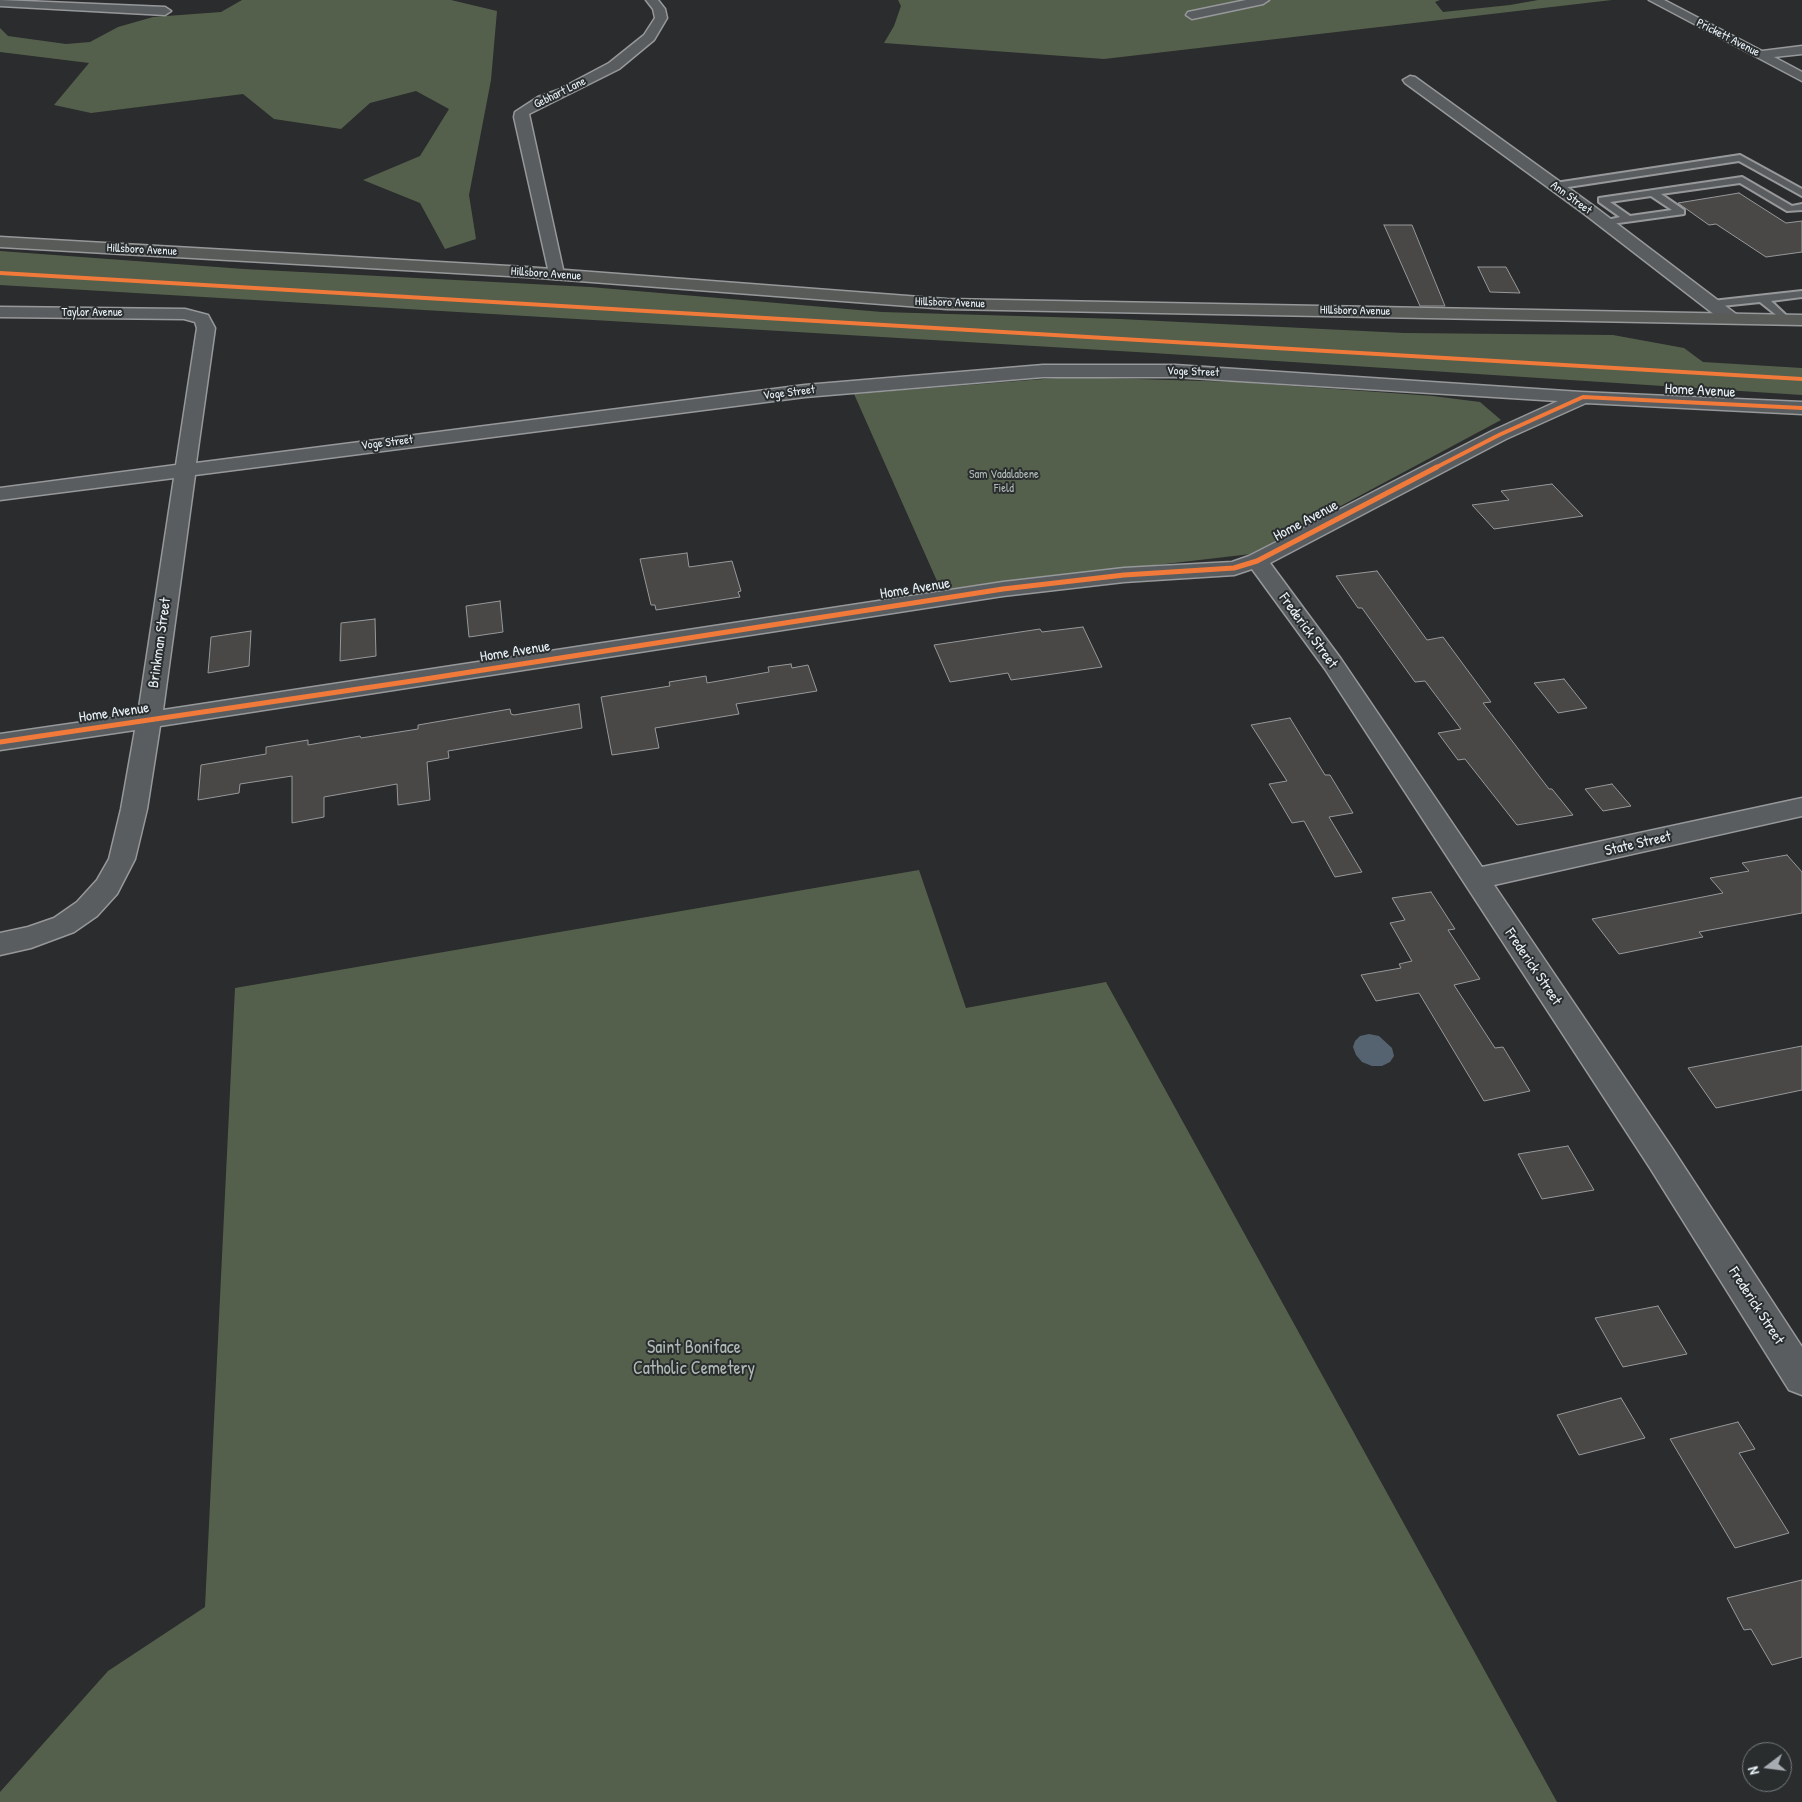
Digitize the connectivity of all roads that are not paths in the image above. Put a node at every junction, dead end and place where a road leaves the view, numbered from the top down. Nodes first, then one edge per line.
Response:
1 (652, 0) edge
2 (1263, 0) edge
3 (1655, 0) edge
4 (0, 1) edge
5 (166, 11) dead end
6 (1192, 15) dead end
7 (1802, 50) edge
8 (1760, 55) junction
9 (1802, 77) edge
10 (1410, 80) dead end
11 (1740, 158) junction
12 (1742, 180) junction
13 (1576, 183) junction
14 (1555, 186) junction
15 (1653, 193) junction
16 (1802, 193) edge
17 (1595, 196) junction
18 (1802, 207) edge
19 (1628, 219) junction
20 (1604, 222) junction
21 (0, 242) edge
22 (556, 274) junction
23 (1802, 294) edge
24 (1762, 298) junction
25 (1712, 304) junction
26 (0, 312) edge
27 (185, 314) joint
28 (1730, 318) junction
29 (1794, 320) edge
30 (1583, 397) junction
31 (1802, 408) edge
32 (186, 469) junction
33 (0, 494) edge
34 (1258, 561) junction
35 (149, 720) junction
36 (0, 742) edge
37 (1802, 807) edge
38 (1474, 880) junction
39 (0, 944) edge
40 (1802, 1378) edge

1 - 22 street, Gebhart Lane
2 - 6 street
3 - 8 street, Prickett Avenue
4 - 5 street
7 - 8 street
8 - 9 street, Prickett Avenue
10 - 14 street, Ann Street
11 - 12 lane
11 - 13 lane
11 - 16 lane
12 - 15 lane
12 - 18 lane
13 - 14 lane
13 - 17 lane
14 - 20 street, Ann Street
15 - 17 lane
15 - 19 lane
17 - 19 lane
19 - 20 lane
20 - 25 street, Ann Street
21 - 22 main road, Hillsboro Avenue
22 - 28 main road, Hillsboro Avenue
23 - 24 lane
24 - 25 lane
24 - 29 lane
25 - 28 street, Ann Street
26 - 27 street, Taylor Avenue
27 - 32 street, Brinkman Street
28 - 29 main road, Hillsboro Avenue
30 - 31 street, Home Avenue
30 - 32 street, Voge Street
30 - 34 street, Home Avenue
32 - 33 street, Voge Street
32 - 35 street, Brinkman Street
34 - 35 street, Home Avenue
34 - 38 street, Frederick Street
35 - 36 street, Home Avenue
35 - 39 street, Brinkman Street
37 - 38 street, State Street
38 - 40 street, Frederick Street

